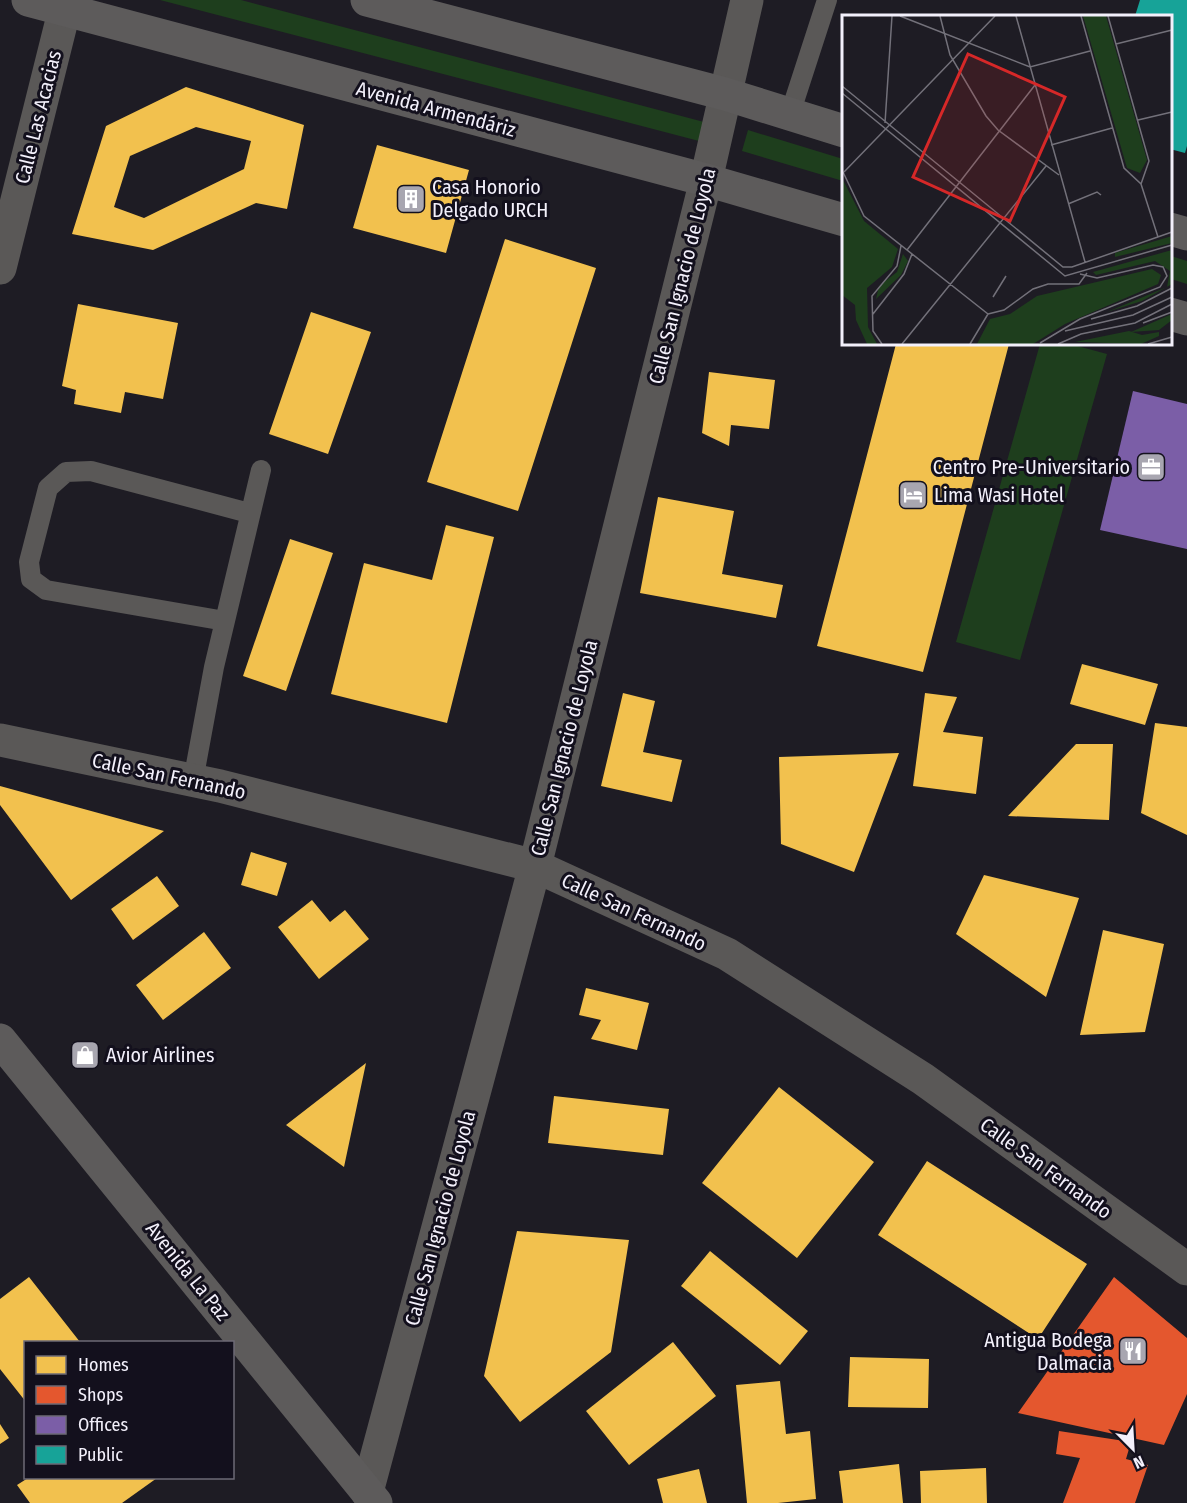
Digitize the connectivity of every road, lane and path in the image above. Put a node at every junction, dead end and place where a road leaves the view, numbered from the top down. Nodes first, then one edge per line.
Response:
1 (28, 0) edge
2 (367, 0) edge
3 (747, 0) edge
4 (827, 0) edge
5 (66, 5) edge
6 (725, 94) junction
7 (790, 114) junction
8 (842, 131) edge
9 (706, 180) junction
10 (842, 220) edge
11 (1172, 230) edge
12 (1187, 234) edge
13 (0, 268) edge
14 (1172, 315) edge
15 (1187, 319) edge
16 (261, 470) dead end
17 (249, 513) junction
18 (225, 621) junction
19 (0, 740) edge
20 (192, 781) junction
21 (535, 866) junction
22 (0, 1040) edge
23 (1187, 1269) edge
24 (371, 1497) edge

1 - 5 main road, Avenida Armendáriz
2 - 6 main road
3 - 6 street, Calle San Ignacio de Loyola
4 - 7 lane
5 - 9 main road, Avenida Armendáriz
5 - 13 street, Calle Las Acacias
6 - 7 main road
6 - 9 street, Calle San Ignacio de Loyola
7 - 8 main road
9 - 10 main road, Avenida Armendáriz
9 - 21 street, Calle San Ignacio de Loyola
11 - 12 main road
14 - 15 main road
16 - 17 lane
17 - 18 lane
17 - 18 lane
18 - 20 lane
19 - 20 street, Calle San Fernando
20 - 21 street, Calle San Fernando
21 - 23 street, Calle San Fernando
21 - 24 street, Calle San Ignacio de Loyola
22 - 24 main road, Avenida La Paz

